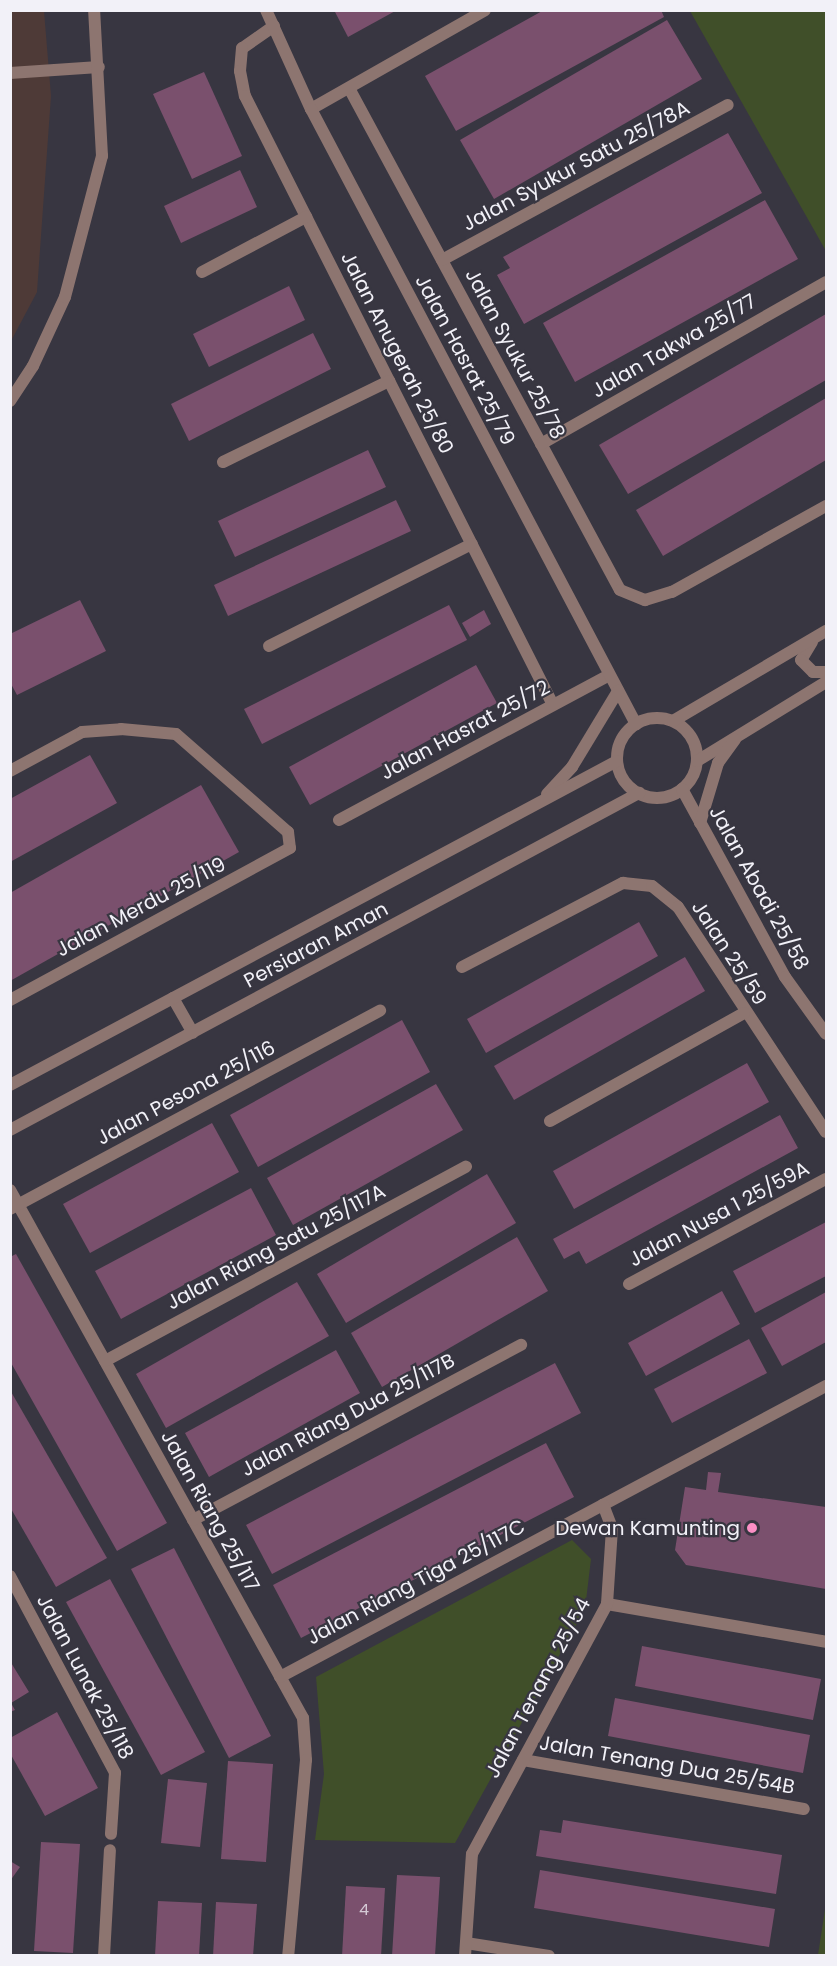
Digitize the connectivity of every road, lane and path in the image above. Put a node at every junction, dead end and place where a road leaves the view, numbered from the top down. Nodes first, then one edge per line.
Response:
1 (94, 10) edge
2 (266, 10) edge
3 (485, 10) edge
4 (273, 26) junction
5 (99, 68) junction
6 (10, 73) edge
7 (348, 88) junction
8 (728, 105) dead end
9 (311, 109) junction
10 (306, 217) junction
11 (442, 260) junction
12 (202, 272) dead end
13 (826, 282) edge
14 (389, 381) junction
15 (10, 401) edge
16 (541, 444) junction
17 (223, 462) dead end
18 (826, 506) edge
19 (472, 544) junction
20 (821, 634) edge
21 (269, 646) dead end
22 (826, 672) edge
23 (609, 675) junction
24 (826, 682) edge
25 (618, 691) junction
26 (553, 705) junction
27 (673, 721) junction
28 (636, 724) junction
29 (737, 736) junction
30 (617, 761) junction
31 (697, 761) junction
32 (10, 771) edge
33 (682, 789) junction
34 (639, 793) junction
35 (540, 801) junction
36 (339, 820) dead end
37 (700, 823) junction
38 (462, 967) dead end
39 (173, 998) junction
40 (10, 1000) edge
41 (380, 1011) dead end
42 (744, 1013) junction
43 (193, 1033) junction
44 (826, 1034) edge
45 (10, 1085) edge
46 (550, 1121) dead end
47 (10, 1130) edge
48 (826, 1132) edge
49 (466, 1167) dead end
50 (826, 1179) edge
51 (10, 1190) edge
52 (14, 1207) edge
53 (629, 1284) dead end
54 (521, 1345) dead end
55 (105, 1360) junction
56 (826, 1386) edge
57 (603, 1505) junction
58 (193, 1520) junction
59 (10, 1576) edge
60 (15, 1596) edge
61 (607, 1604) junction
62 (826, 1642) edge
63 (280, 1677) junction
64 (523, 1760) junction
65 (804, 1809) dead end
66 (111, 1834) dead end
67 (110, 1850) dead end
68 (465, 1949) edge
69 (104, 1956) edge
70 (288, 1956) edge
71 (549, 1956) edge

1 - 5 street
2 - 4 street, Jalan Hasrat 25/79
3 - 7 street
4 - 9 street, Jalan Hasrat 25/79
4 - 10 street, Jalan Anugerah 25/80
5 - 6 street
5 - 15 street
7 - 9 street
7 - 11 street, Jalan Syukur 25/78
8 - 11 street, Jalan Syukur Satu 25/78A
9 - 23 street, Jalan Hasrat 25/79
10 - 12 street
10 - 14 street, Jalan Anugerah 25/80
11 - 16 street, Jalan Syukur 25/78
13 - 16 street, Jalan Takwa 25/77
14 - 17 street
14 - 19 street, Jalan Anugerah 25/80
16 - 18 street, Jalan Syukur 25/78
19 - 21 street
19 - 26 street, Jalan Anugerah 25/80
20 - 22 street
20 - 27 street
23 - 25 street, Jalan Hasrat 25/79
23 - 26 street, Jalan Hasrat 25/72
24 - 29 street
25 - 28 street, Jalan Hasrat 25/79
25 - 35 street
26 - 36 street, Jalan Hasrat 25/72
27 - 28 street
27 - 31 street
28 - 30 street
29 - 31 street
29 - 37 street
30 - 34 street
30 - 35 street, Persiaran Aman
31 - 33 street
32 - 40 street, Jalan Merdu 25/119
33 - 34 street
33 - 37 street, Jalan Abadi 25/58
34 - 43 street, Persiaran Aman
35 - 39 street, Persiaran Aman
37 - 44 street, Jalan Abadi 25/58
38 - 42 street, Jalan 25/59
39 - 43 street
39 - 45 street, Persiaran Aman
41 - 52 street, Jalan Pesona 25/116
42 - 46 street
42 - 48 street, Jalan 25/59
43 - 47 street, Persiaran Aman
49 - 55 street, Jalan Riang Satu 25/117A
50 - 53 street, Jalan Nusa 1 25/59A
51 - 52 street, Jalan Riang 25/117
52 - 55 street, Jalan Riang 25/117
54 - 58 street, Jalan Riang Dua 25/117B
55 - 58 street, Jalan Riang 25/117
56 - 57 street
57 - 61 street, Jalan Tenang 25/54
57 - 63 street, Jalan Riang Tiga 25/117C
58 - 63 street, Jalan Riang 25/117
59 - 60 street, Jalan Lunak 25/118
60 - 66 street, Jalan Lunak 25/118
61 - 62 street
61 - 64 street, Jalan Tenang 25/54
63 - 70 street, Jalan Riang 25/117
64 - 65 street, Jalan Tenang Dua 25/54B
64 - 68 street, Jalan Tenang 25/54
67 - 69 street
68 - 71 street

